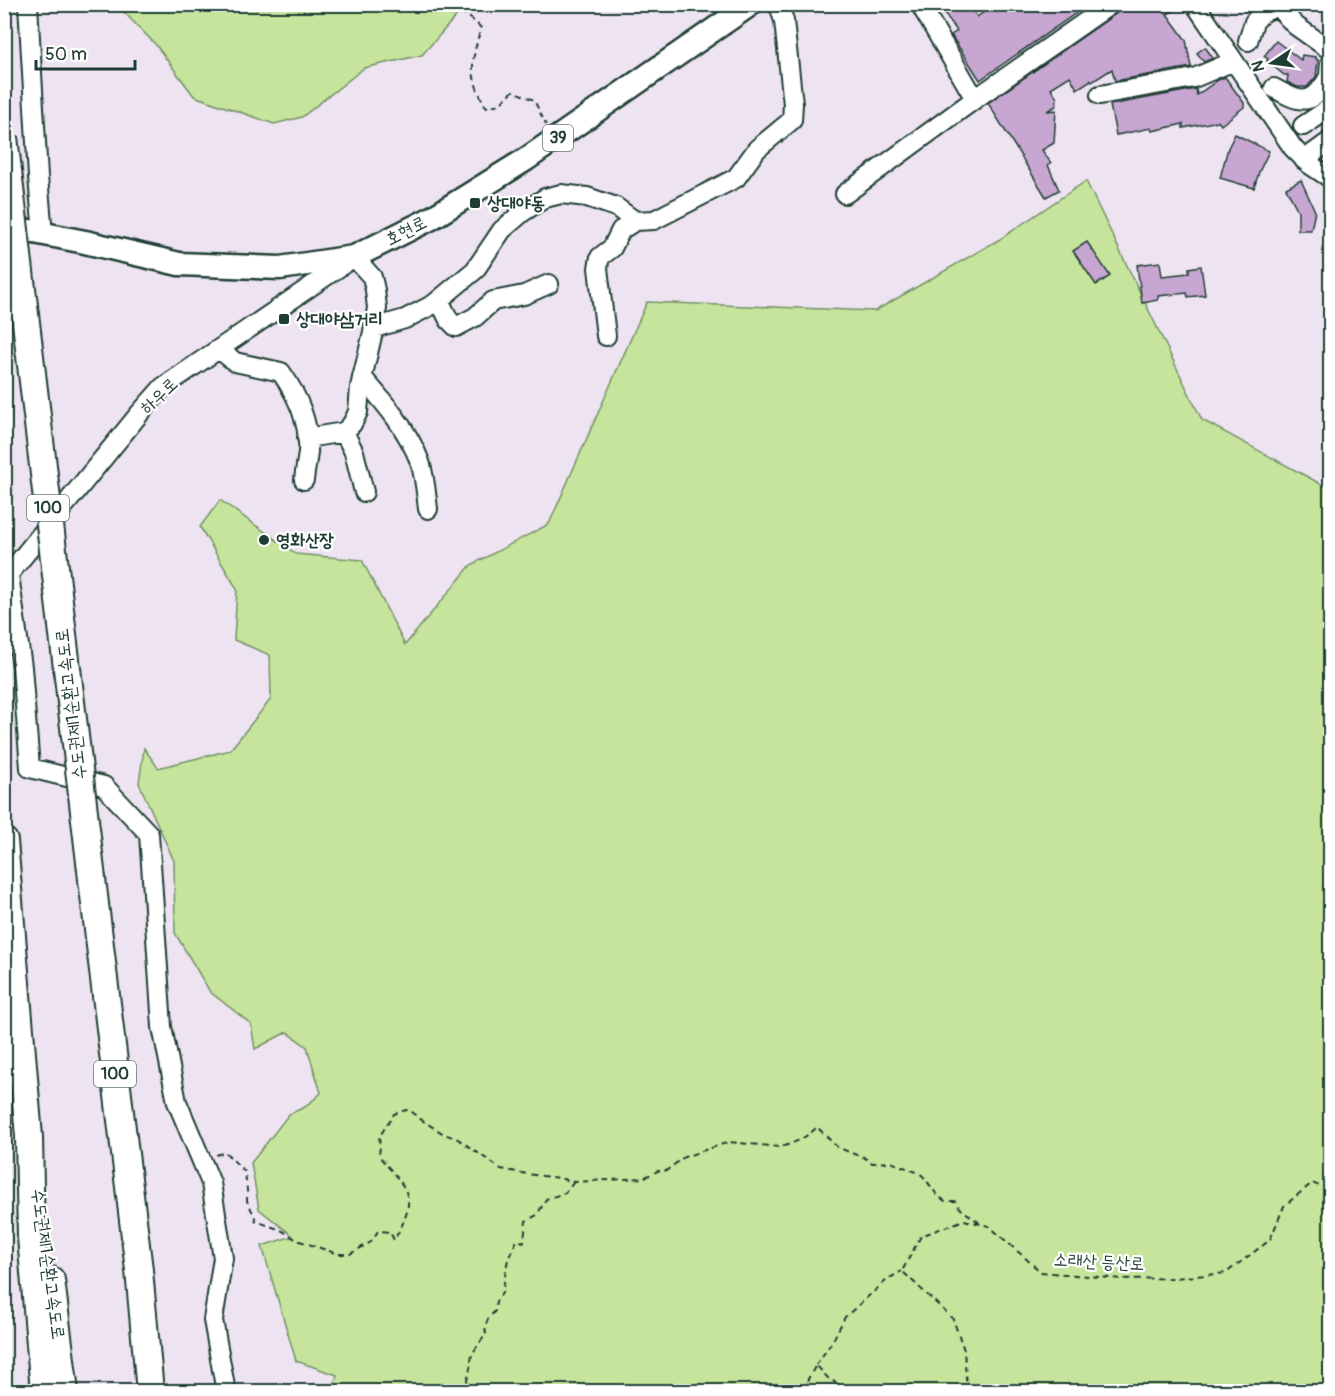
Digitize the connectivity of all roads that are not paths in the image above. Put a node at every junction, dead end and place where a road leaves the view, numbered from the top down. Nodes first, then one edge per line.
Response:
1 (28, 4) edge
2 (751, 4) edge
3 (777, 4) edge
4 (920, 4) edge
5 (1111, 4) edge
6 (1195, 4) edge
7 (1278, 5) edge
8 (1248, 41) dead end
9 (1330, 50) edge
10 (1234, 61) junction
11 (1330, 64) edge
12 (1274, 88) dead end
13 (1100, 95) dead end
14 (975, 99) junction
15 (1330, 108) edge
16 (1303, 126) dead end
17 (4, 137) edge
18 (1330, 141) edge
19 (1304, 160) junction
20 (1330, 178) edge
21 (845, 194) dead end
22 (635, 221) junction
23 (4, 226) edge
24 (43, 234) junction
25 (354, 257) junction
26 (549, 284) dead end
27 (439, 300) junction
28 (374, 328) junction
29 (606, 336) dead end
30 (219, 349) junction
31 (362, 377) junction
32 (344, 432) junction
33 (308, 438) junction
34 (303, 480) dead end
35 (364, 492) dead end
36 (428, 508) dead end
37 (7, 577) edge
38 (4, 841) edge
39 (29, 1137) junction
40 (139, 1270) junction
41 (44, 1392) edge
42 (65, 1392) edge
43 (150, 1392) edge
44 (162, 1392) edge
45 (226, 1392) edge

1 - 24 street
2 - 25 main road, 호현로 / 39
3 - 22 street
4 - 14 street
5 - 14 street
6 - 10 street
7 - 8 street
7 - 9 street
10 - 13 street
10 - 19 street
11 - 12 street
14 - 21 street
15 - 16 street
17 - 40 highway, 수도권제1순환고속도로 / 100, bridge
18 - 19 street
19 - 20 street
22 - 27 street
22 - 29 street
23 - 24 main road, 호현로 / 39
24 - 25 main road, 호현로 / 39
25 - 28 street
25 - 30 street, 하우로
26 - 27 street
27 - 28 street
28 - 31 street
30 - 33 street
30 - 37 street, 하우로
31 - 32 street
31 - 36 street
32 - 33 street
32 - 35 street
33 - 34 street
37 - 45 street
38 - 39 highway, 수도권제1순환고속도로
39 - 41 highway, 수도권제1순환고속도로
39 - 42 highway, 수도권제1순환고속도로
40 - 43 highway, 수도권제1순환고속도로 / 100
40 - 44 highway, 수도권제1순환고속도로 / 100

